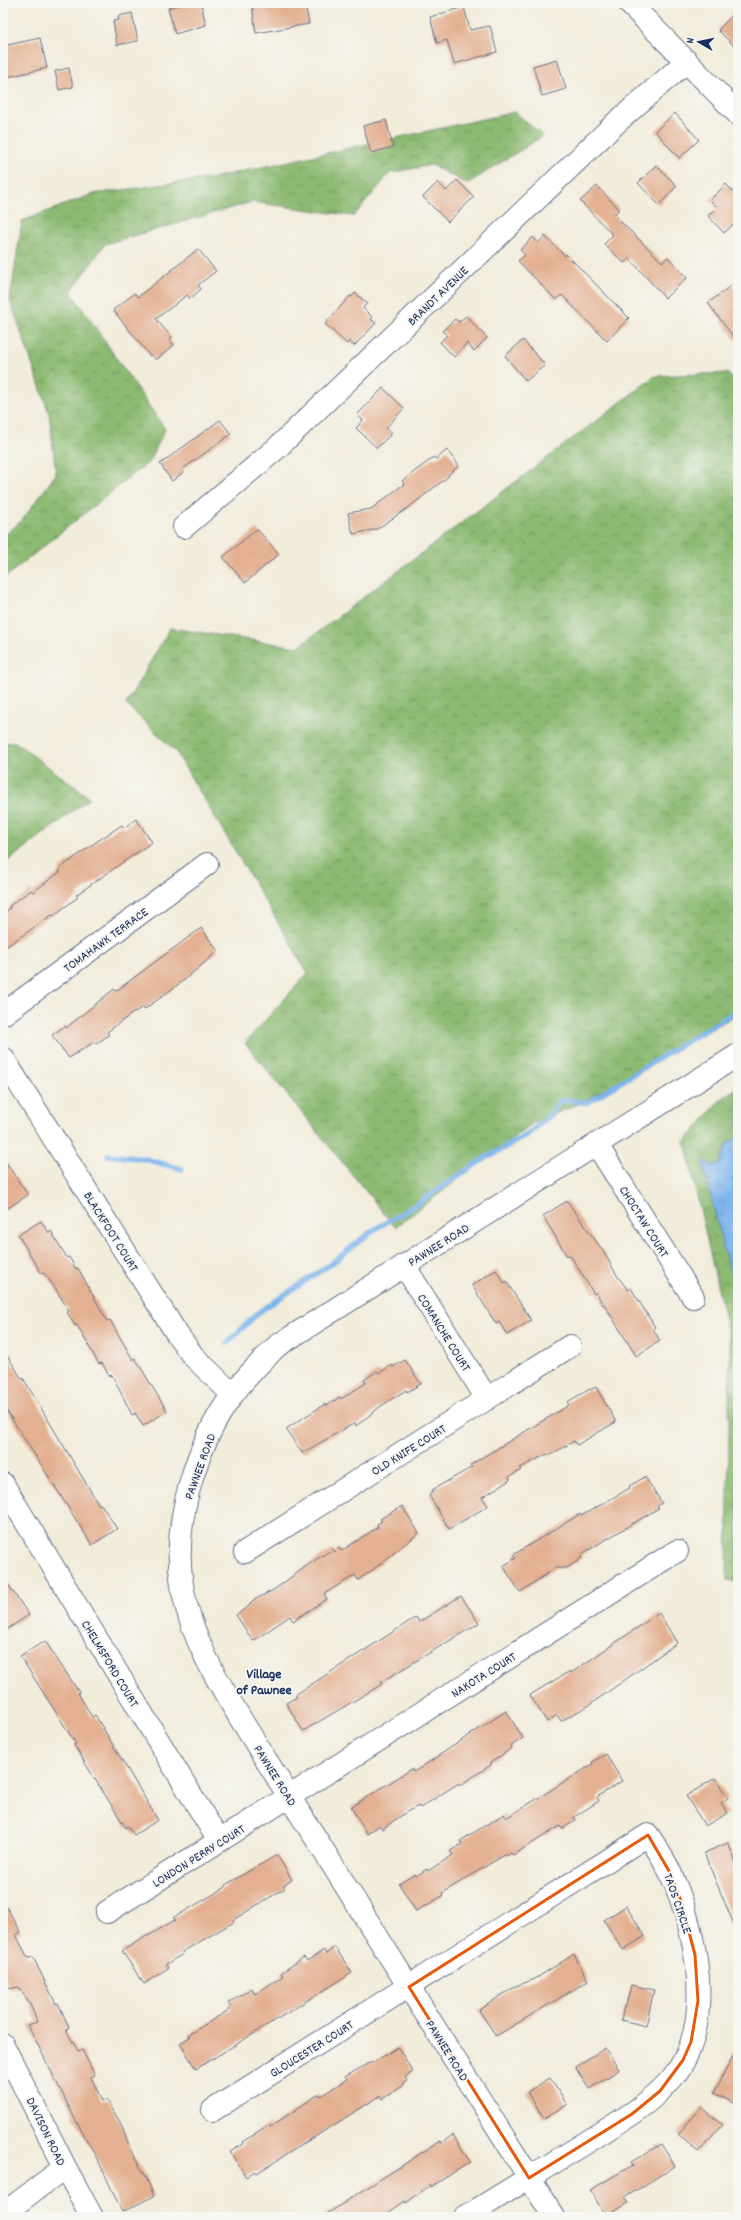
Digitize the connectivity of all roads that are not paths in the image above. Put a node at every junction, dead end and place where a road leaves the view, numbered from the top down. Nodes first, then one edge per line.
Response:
1 (630, 3) edge
2 (687, 60) junction
3 (738, 114) edge
4 (184, 528) dead end
5 (207, 864) dead end
6 (3, 1014) edge
7 (738, 1055) edge
8 (3, 1058) edge
9 (597, 1145) junction
10 (404, 1265) junction
11 (693, 1298) dead end
12 (570, 1346) dead end
13 (232, 1394) junction
14 (487, 1399) junction
15 (3, 1484) edge
16 (677, 1551) dead end
17 (245, 1552) dead end
18 (289, 1797) junction
19 (219, 1841) junction
20 (107, 1912) dead end
21 (409, 1987) junction
22 (3, 2045) edge
23 (213, 2110) dead end
24 (64, 2167) junction
25 (529, 2178) junction
26 (3, 2214) edge
27 (92, 2217) edge
28 (465, 2217) edge
29 (554, 2217) edge

1 - 2 street
2 - 3 street
2 - 4 street, BRANDT AVENUE
5 - 6 street, TOMAHAWK TERRACE
7 - 9 street, PAWNEE ROAD
8 - 13 street, BLACKFOOT COURT
9 - 10 street, PAWNEE ROAD
9 - 11 street, CHOCTAW COURT
10 - 13 street, PAWNEE ROAD
10 - 14 street, COMANCHE COURT
12 - 14 street, OLD KNIFE COURT
13 - 18 street, PAWNEE ROAD
14 - 17 street, OLD KNIFE COURT
15 - 19 street, CHELMSFORD COURT
16 - 18 street, NAKOTA COURT
18 - 19 street, LONDON PERRY COURT
18 - 21 street, PAWNEE ROAD
19 - 20 street, LONDON PERRY COURT
21 - 23 street, GLOUCESTER COURT
21 - 25 street, PAWNEE ROAD
21 - 25 street, TAOS CIRCLE
22 - 24 street, DAVISON ROAD
24 - 26 street
24 - 27 street, DAVISON ROAD
25 - 28 street
25 - 29 street, PAWNEE ROAD

